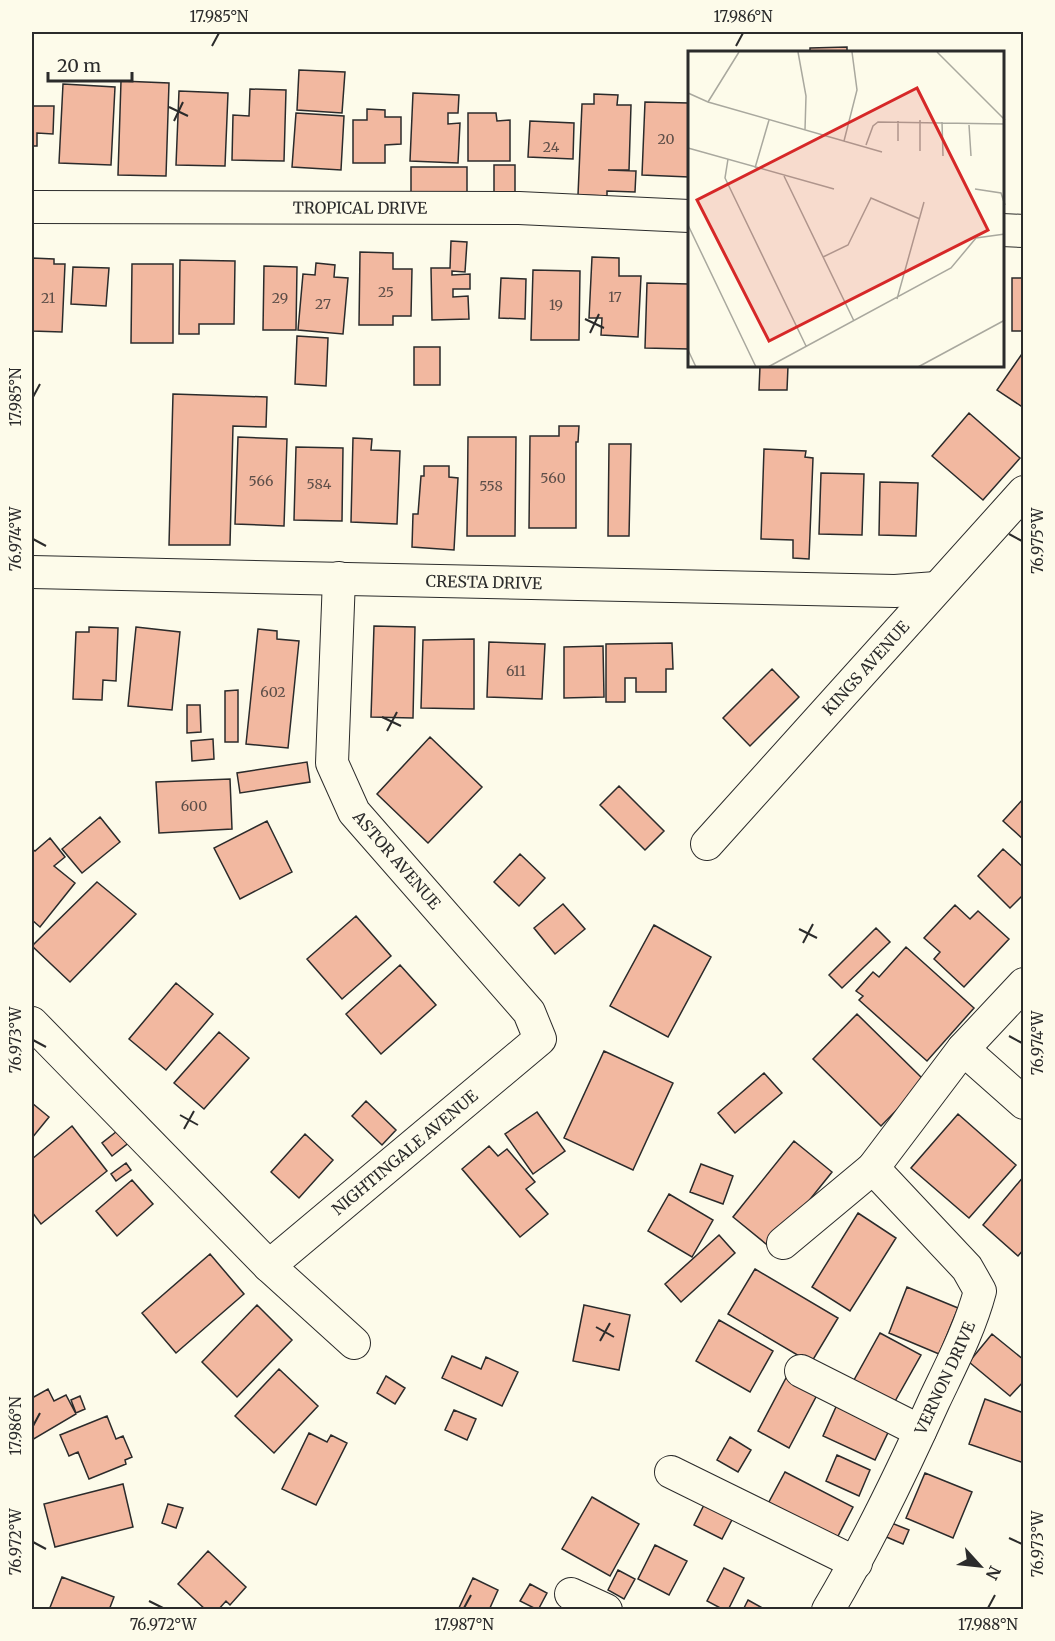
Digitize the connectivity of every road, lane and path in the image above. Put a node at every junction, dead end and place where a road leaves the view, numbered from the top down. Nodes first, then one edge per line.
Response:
1 (32, 207) edge
2 (688, 216) edge
3 (1004, 230) edge
4 (1023, 231) edge
5 (1023, 492) edge
6 (32, 572) edge
7 (339, 578) junction
8 (936, 588) junction
9 (707, 844) dead end
10 (1023, 984) edge
11 (32, 1023) edge
12 (540, 1039) joint
13 (963, 1049) junction
14 (1023, 1103) edge
15 (873, 1168) junction
16 (783, 1243) dead end
17 (269, 1266) junction
18 (354, 1343) dead end
19 (801, 1371) dead end
20 (920, 1431) junction
21 (671, 1472) dead end
22 (856, 1563) junction
23 (571, 1594) dead end
24 (606, 1610) edge
25 (828, 1610) edge

1 - 2 street, TROPICAL DRIVE
3 - 4 street
5 - 8 street, KINGS AVENUE
6 - 7 street, CRESTA DRIVE
7 - 8 street, CRESTA DRIVE
7 - 12 street, ASTOR AVENUE
8 - 9 street, KINGS AVENUE
10 - 13 street
11 - 17 street
12 - 17 street, NIGHTINGALE AVENUE
13 - 14 street
13 - 15 street
15 - 16 street
15 - 20 street, VERNON DRIVE
17 - 18 street
19 - 20 street
20 - 22 street, VERNON DRIVE
21 - 22 street
22 - 25 street, VERNON DRIVE
23 - 24 street

